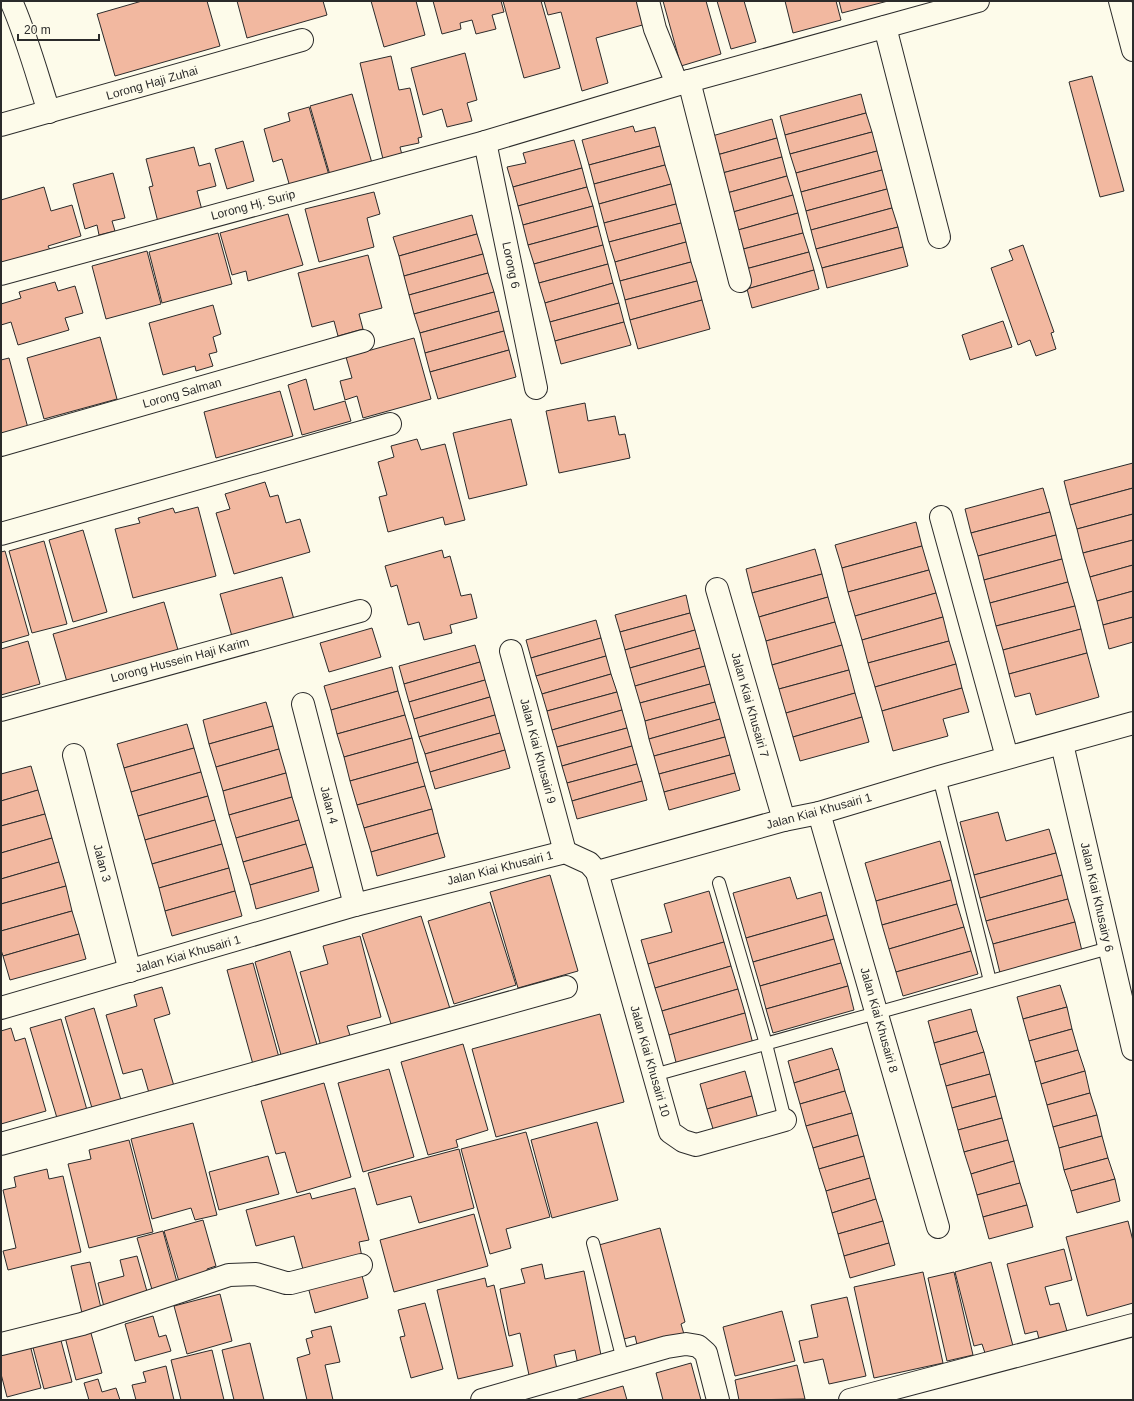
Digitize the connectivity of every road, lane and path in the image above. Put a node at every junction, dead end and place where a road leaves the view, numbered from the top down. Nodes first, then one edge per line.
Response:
1 (11, 1) edge
2 (648, 1) edge
3 (978, 1) edge
4 (1120, 1) edge
5 (885, 27) junction
6 (302, 40) dead end
7 (1133, 50) edge
8 (683, 82) junction
9 (49, 112) junction
10 (1, 125) edge
11 (495, 139) junction
12 (939, 237) dead end
13 (1, 274) edge
14 (740, 281) dead end
15 (363, 342) dead end
16 (536, 388) dead end
17 (390, 424) dead end
18 (1, 445) edge
19 (941, 517) dead end
20 (1, 534) edge
21 (716, 589) dead end
22 (360, 611) dead end
23 (511, 651) dead end
24 (303, 704) dead end
25 (1, 710) edge
26 (1133, 723) edge
27 (1062, 744) junction
28 (74, 755) dead end
29 (1007, 757) junction
30 (939, 777) junction
31 (819, 813) junction
32 (784, 820) junction
33 (565, 852) junction
34 (597, 872) junction
35 (719, 883) dead end
36 (355, 905) junction
37 (1109, 948) junction
38 (130, 971) junction
39 (990, 981) junction
40 (566, 987) dead end
41 (1, 1008) edge
42 (877, 1013) junction
43 (766, 1044) junction
44 (1133, 1050) edge
45 (654, 1075) junction
46 (785, 1120) joint
47 (1, 1144) edge
48 (938, 1227) dead end
49 (593, 1243) dead end
50 (361, 1265) dead end
51 (1133, 1325) edge
52 (1, 1344) edge
53 (623, 1360) junction
54 (482, 1400) edge
55 (718, 1400) edge
56 (850, 1400) edge

1 - 9 street
2 - 8 street
3 - 5 street, Lorong Hj. Surip
4 - 7 street
5 - 8 street, Lorong Hj. Surip
5 - 12 street
6 - 9 street, Lorong Haji Zuhai
8 - 11 street, Lorong Hj. Surip
8 - 14 street
9 - 10 street, Lorong Haji Zuhai
11 - 13 street, Lorong Hj. Surip
11 - 16 street, Lorong 6
15 - 18 street, Lorong Salman
17 - 20 street
19 - 29 street
21 - 32 street, Jalan Kiai Khusairi 7
22 - 25 street, Lorong Hussein Haji Karim
23 - 33 street, Jalan Kiai Khusairi 9
24 - 36 street, Jalan 4
26 - 27 street, Jalan Kiai Khusairi 1
27 - 29 street, Jalan Kiai Khusairi 1
27 - 37 street, Jalan Kiai Khusairy 6
28 - 38 street, Jalan 3
29 - 30 street, Jalan Kiai Khusairi 1
30 - 31 street, Jalan Kiai Khusairi 1
30 - 39 lane
31 - 32 street, Jalan Kiai Khusairi 1
31 - 42 street, Jalan Kiai Khusairi 8
32 - 34 street, Jalan Kiai Khusairi 1
33 - 34 street, Jalan Kiai Khusairi 1
33 - 36 street, Jalan Kiai Khusairi 1
34 - 45 street, Jalan Kiai Khusairi 10
35 - 43 lane
36 - 38 street, Jalan Kiai Khusairi 1
37 - 39 lane
37 - 44 street, Jalan Kiai Khusairy 6
38 - 41 street, Jalan Kiai Khusairi 1
39 - 42 lane
40 - 47 street
42 - 43 lane
42 - 48 street, Jalan Kiai Khusairi 8
43 - 45 lane
43 - 46 lane
45 - 46 street, Jalan Kiai Khusairi 10
49 - 53 lane
50 - 52 street
51 - 56 street
53 - 54 street
53 - 55 street

